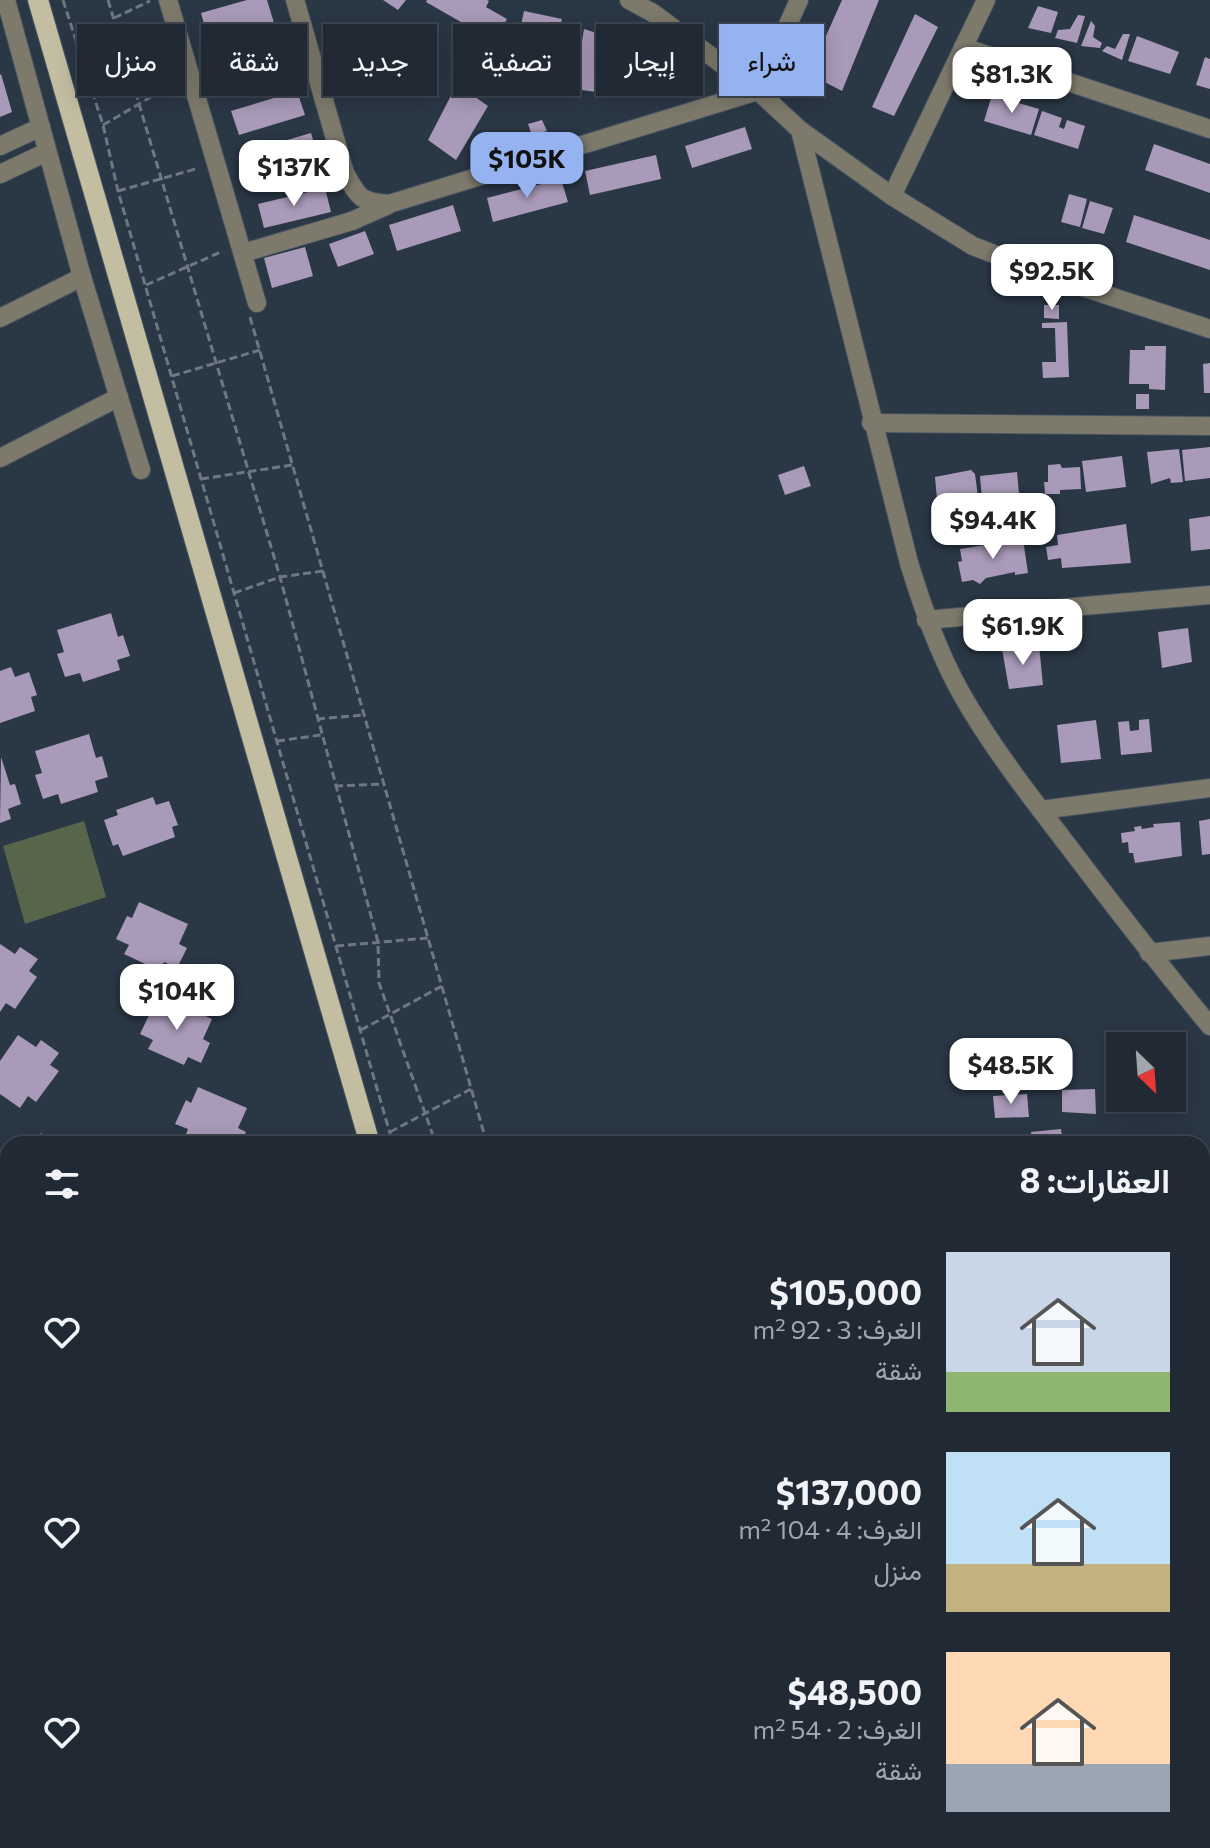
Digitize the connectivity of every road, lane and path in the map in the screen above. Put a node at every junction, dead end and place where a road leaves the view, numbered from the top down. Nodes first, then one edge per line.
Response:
1 (6, 0) edge
2 (38, 0) edge
3 (63, 0) edge
4 (108, 0) edge
5 (152, 0) edge
6 (168, 0) edge
7 (295, 0) edge
8 (629, 0) edge
9 (799, 0) edge
10 (986, 0) edge
11 (114, 18) junction
12 (788, 24) edge
13 (963, 47) junction
14 (719, 62) edge
15 (150, 96) edge
16 (742, 96) edge
17 (763, 96) edge
18 (139, 102) junction
19 (103, 125) junction
20 (41, 127) junction
21 (1210, 129) edge
22 (800, 130) junction
23 (0, 146) edge
24 (47, 152) junction
25 (207, 166) dead end
26 (0, 174) edge
27 (162, 180) junction
28 (118, 191) junction
29 (892, 196) junction
30 (389, 204) junction
31 (236, 251) junction
32 (188, 268) junction
33 (82, 277) junction
34 (145, 285) junction
35 (252, 305) joint
36 (0, 318) edge
37 (1210, 329) edge
38 (260, 350) junction
39 (216, 362) junction
40 (172, 376) junction
41 (119, 397) junction
42 (871, 423) junction
43 (1210, 426) edge
44 (0, 458) edge
45 (292, 465) junction
46 (141, 470) dead end
47 (249, 470) junction
48 (201, 479) junction
49 (323, 571) junction
50 (280, 577) junction
51 (234, 593) junction
52 (1210, 595) edge
53 (926, 620) junction
54 (364, 715) junction
55 (317, 719) junction
56 (321, 735) junction
57 (277, 741) junction
58 (384, 784) junction
59 (335, 786) junction
60 (1210, 788) edge
61 (1041, 810) junction
62 (428, 938) junction
63 (378, 942) junction
64 (336, 946) junction
65 (1210, 946) edge
66 (1149, 953) junction
67 (442, 986) junction
68 (390, 1016) junction
69 (1210, 1026) edge
70 (360, 1030) junction
71 (471, 1089) junction
72 (425, 1114) junction
73 (390, 1132) junction
74 (368, 1136) edge
75 (391, 1136) edge
76 (433, 1136) edge
77 (485, 1136) edge

1 - 20 street
2 - 74 main road
3 - 19 path
4 - 11 path
5 - 11 path
6 - 31 street
7 - 30 street
8 - 14 street
9 - 12 street
10 - 13 street
11 - 18 path
13 - 21 street
13 - 29 street
15 - 18 path
16 - 30 street
17 - 22 street
18 - 19 path
18 - 27 path
19 - 28 path
20 - 23 street
20 - 24 street
22 - 29 street
22 - 42 street
24 - 26 street
24 - 33 street
25 - 27 path
27 - 28 path
27 - 32 path
28 - 34 path
29 - 37 street
30 - 31 street
31 - 32 path
31 - 35 street
32 - 34 path
32 - 39 path
33 - 36 street
33 - 41 street
34 - 40 path
35 - 38 path
38 - 39 path
38 - 45 path
39 - 40 path
39 - 47 path
40 - 48 path
41 - 44 street
41 - 46 street
42 - 43 street
42 - 53 street
45 - 47 path
45 - 49 path
47 - 48 path
47 - 50 path
48 - 51 path
49 - 50 path
49 - 54 path
50 - 51 path
50 - 55 path
51 - 57 path
52 - 53 street
53 - 61 street
54 - 55 path
54 - 58 path
55 - 56 path
56 - 57 path
56 - 59 path
57 - 64 path
58 - 59 path
58 - 62 path
59 - 63 path
60 - 61 street
61 - 66 street
62 - 63 path
62 - 67 path
63 - 64 path
63 - 68 path
64 - 70 path
65 - 66 street
66 - 69 street
67 - 68 path
67 - 71 path
68 - 70 path
68 - 72 path
70 - 73 path
71 - 72 path
71 - 77 path
72 - 73 path
72 - 76 path
73 - 75 path

